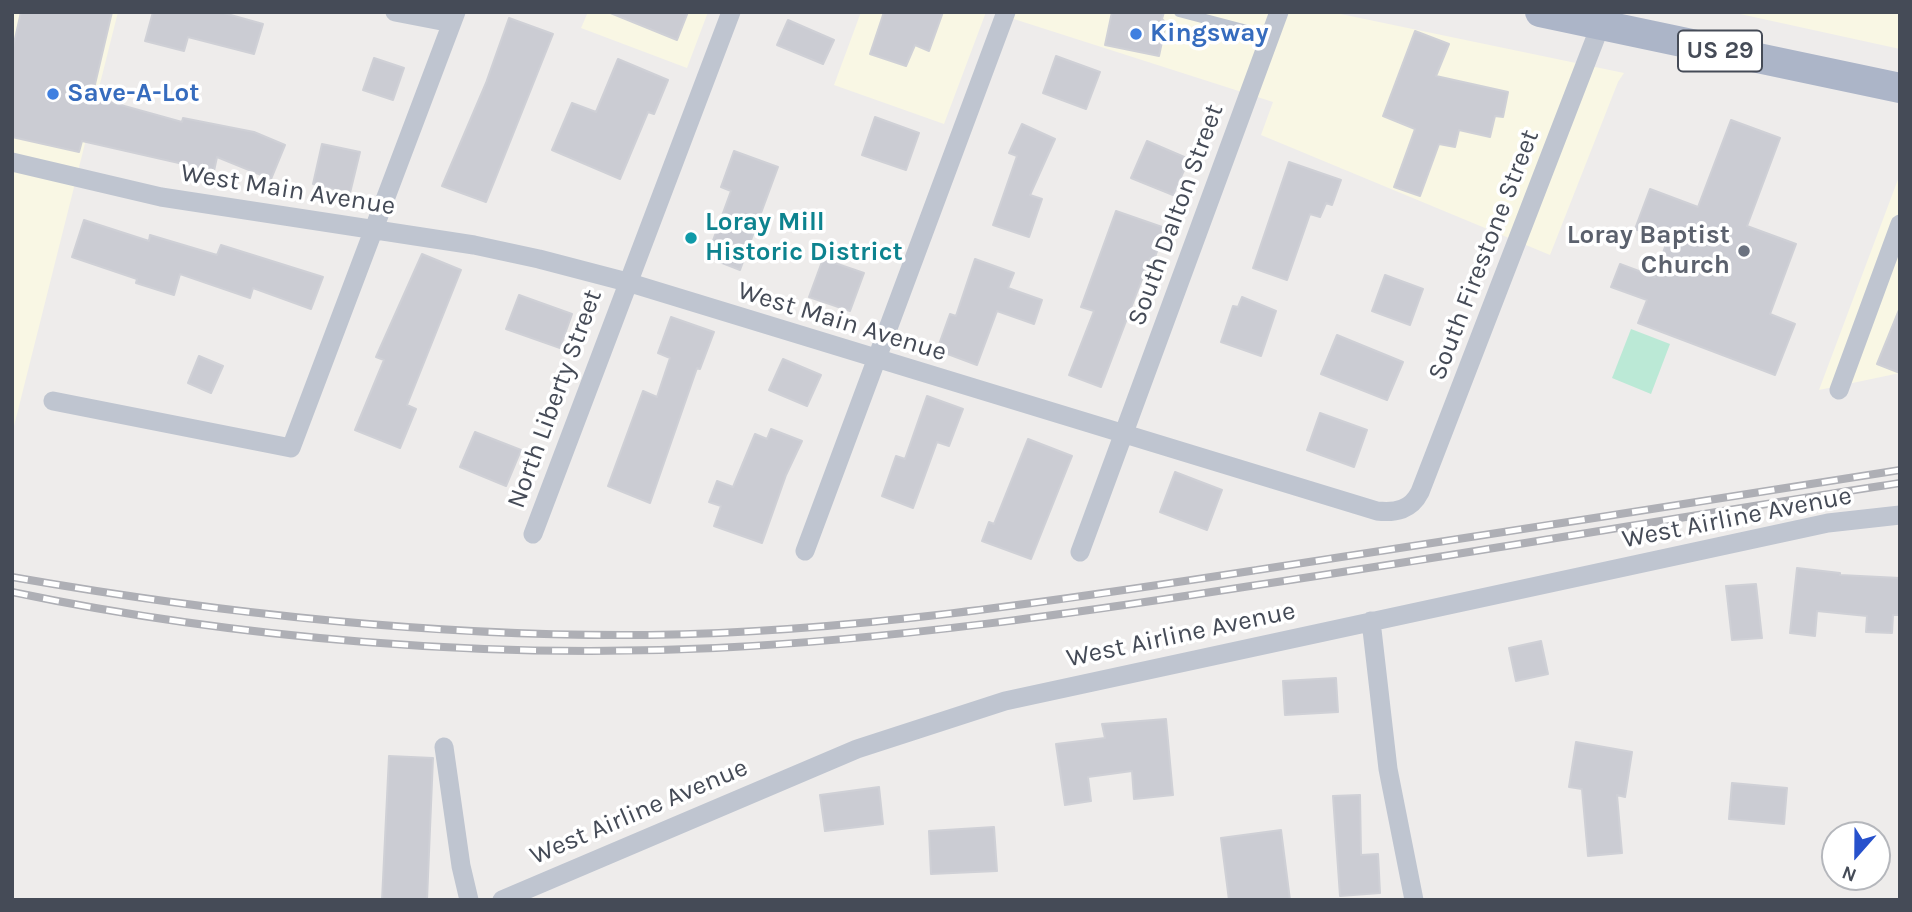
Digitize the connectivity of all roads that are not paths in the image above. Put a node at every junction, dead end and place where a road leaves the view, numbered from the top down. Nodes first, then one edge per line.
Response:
1 (396, 12) edge
2 (731, 12) edge
3 (1006, 12) edge
4 (1179, 12) edge
5 (1279, 12) edge
6 (1540, 12) edge
7 (1218, 17) edge
8 (454, 18) edge
9 (1603, 19) edge
10 (1270, 36) junction
11 (1900, 88) edge
12 (12, 162) edge
13 (1900, 224) edge
14 (375, 230) junction
15 (627, 282) junction
16 (876, 359) junction
17 (1839, 390) dead end
18 (52, 401) dead end
19 (1122, 436) junction
20 (1402, 510) joint
21 (1900, 515) edge
22 (533, 534) dead end
23 (805, 551) dead end
24 (1080, 552) dead end
25 (1371, 621) junction
26 (444, 747) dead end
27 (469, 900) edge
28 (502, 900) edge
29 (1414, 900) edge

1 - 8 street
2 - 15 street, North Liberty Street
3 - 16 street
4 - 7 lane
5 - 10 street, South Dalton Street
6 - 9 main road, US 29
7 - 10 lane
8 - 14 street
9 - 11 main road, US 29
9 - 20 street, South Firestone Street
10 - 19 street, South Dalton Street
12 - 14 street, West Main Avenue
13 - 17 street
14 - 15 street, West Main Avenue
14 - 18 street
15 - 16 street, West Main Avenue
15 - 22 street, North Liberty Street
16 - 19 street, West Main Avenue
16 - 23 street
19 - 20 street, West Main Avenue
19 - 24 street, South Dalton Street
21 - 25 street, West Airline Avenue
25 - 28 street, West Airline Avenue
25 - 29 street
26 - 27 street

